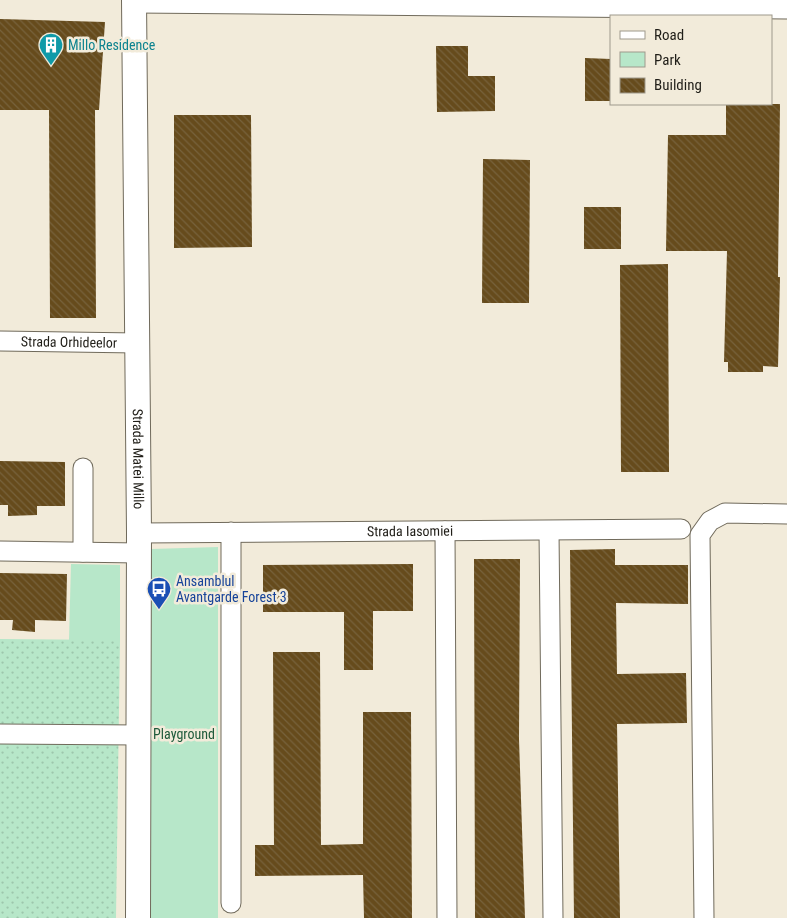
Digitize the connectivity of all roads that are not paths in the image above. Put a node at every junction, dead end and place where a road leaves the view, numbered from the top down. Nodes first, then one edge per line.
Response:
1 (134, 2) edge
2 (338, 2) edge
3 (578, 3) edge
4 (787, 9) edge
5 (0, 341) edge
6 (137, 343) junction
7 (83, 468) dead end
8 (787, 514) edge
9 (681, 529) dead end
10 (549, 530) junction
11 (445, 531) junction
12 (231, 532) junction
13 (139, 543) junction
14 (0, 551) edge
15 (83, 552) junction
16 (0, 734) edge
17 (139, 735) junction
18 (232, 903) dead end
19 (138, 918) edge
20 (447, 918) edge
21 (552, 918) edge
22 (704, 918) edge

1 - 2 street
1 - 6 street, Strada Matei Millo
2 - 3 street
3 - 4 street
5 - 6 street, Strada Orhideelor
6 - 13 street, Strada Matei Millo
7 - 15 street
8 - 22 street
9 - 10 street, Strada Iasomiei
10 - 11 street, Strada Iasomiei
10 - 21 street
11 - 12 street, Strada Iasomiei
11 - 20 street
12 - 13 street, Strada Iasomiei
12 - 18 street
13 - 15 street, Strada Iasomiei
13 - 17 street, Strada Matei Millo
14 - 15 street, Strada Iasomiei
16 - 17 street
17 - 19 street, Strada Matei Millo

